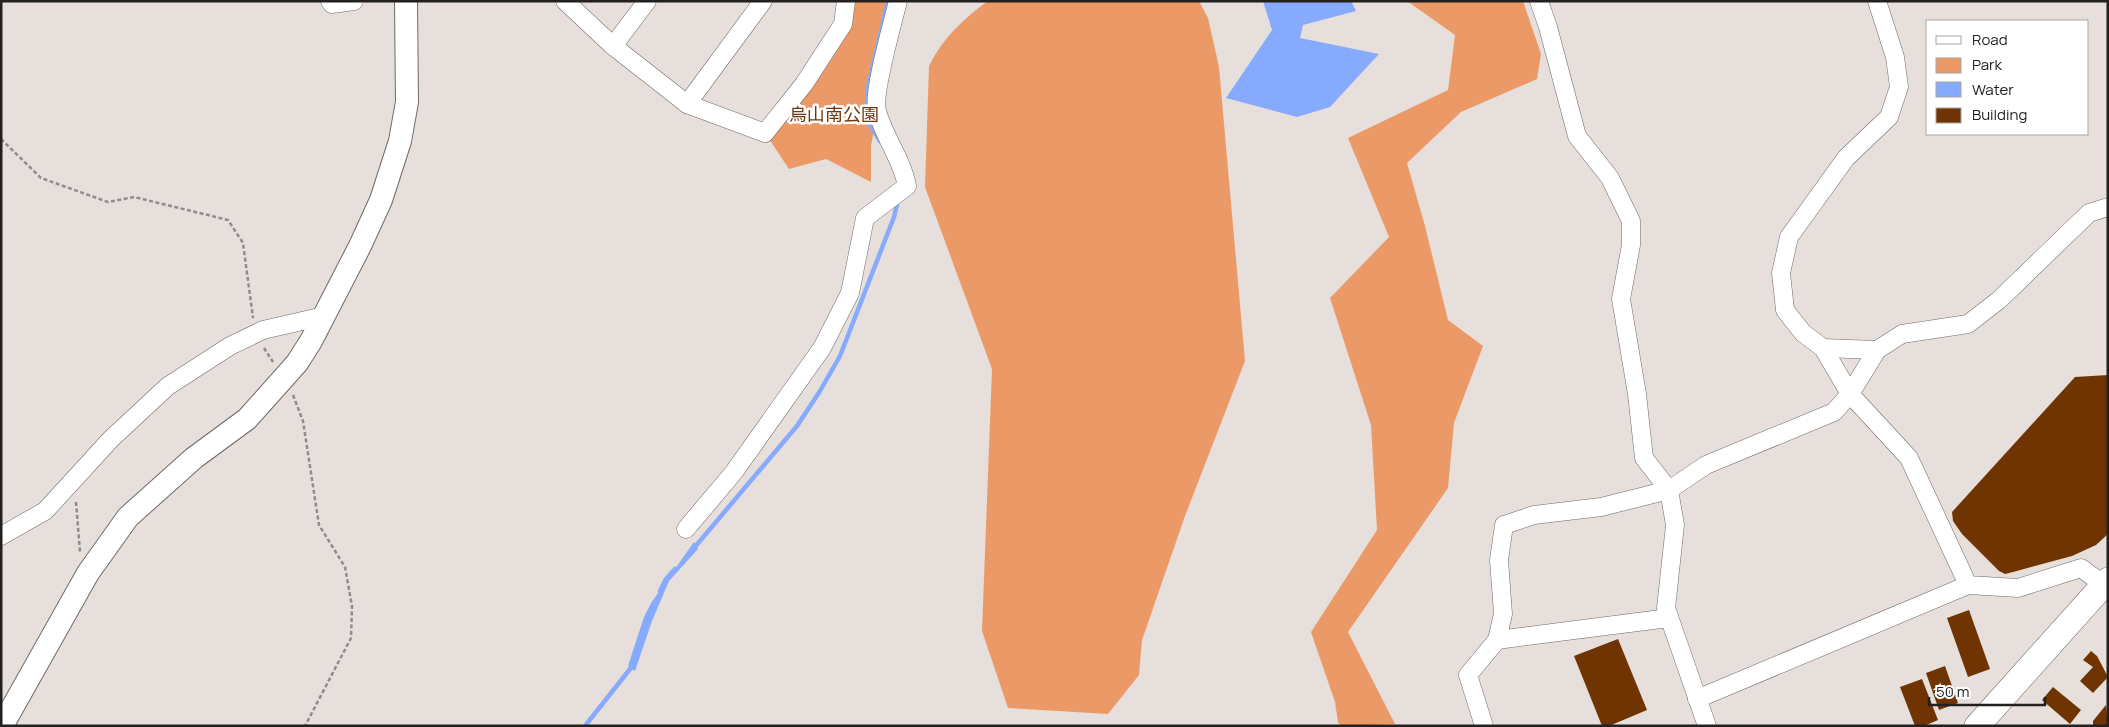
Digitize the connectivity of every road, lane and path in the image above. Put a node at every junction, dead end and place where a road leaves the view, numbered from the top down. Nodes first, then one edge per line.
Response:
1 (330, 1) edge
2 (354, 1) edge
3 (406, 1) edge
4 (565, 1) edge
5 (647, 1) edge
6 (763, 1) edge
7 (846, 1) edge
8 (898, 1) edge
9 (1539, 1) edge
10 (1877, 1) edge
11 (613, 46) junction
12 (687, 104) junction
13 (1, 139) edge
14 (2108, 207) edge
15 (324, 316) junction
16 (255, 334) junction
17 (1823, 348) junction
18 (1877, 350) junction
19 (284, 379) junction
20 (1850, 394) junction
21 (75, 478) junction
22 (1669, 490) junction
23 (686, 529) dead end
24 (1, 536) edge
25 (88, 573) junction
26 (2106, 582) edge
27 (1968, 585) junction
28 (1670, 618) junction
29 (1497, 640) junction
30 (1697, 699) junction
31 (2, 726) edge
32 (305, 726) edge
33 (1484, 726) edge
34 (1707, 726) edge
35 (1977, 726) edge

1 - 2 street
3 - 15 street
4 - 11 street
5 - 11 street
6 - 12 street
7 - 12 street
8 - 23 street
9 - 22 street
10 - 17 street
11 - 12 street
13 - 16 path
14 - 18 street
15 - 16 street
15 - 19 street
16 - 19 path
16 - 21 street
17 - 18 street
17 - 20 street
18 - 20 street
19 - 25 street
19 - 32 path
20 - 22 street
20 - 27 street
21 - 24 street
21 - 25 path
22 - 28 street
22 - 29 street
25 - 31 street
26 - 27 street
26 - 35 main road
27 - 30 street
28 - 29 street
28 - 30 street
29 - 33 street
30 - 34 street

